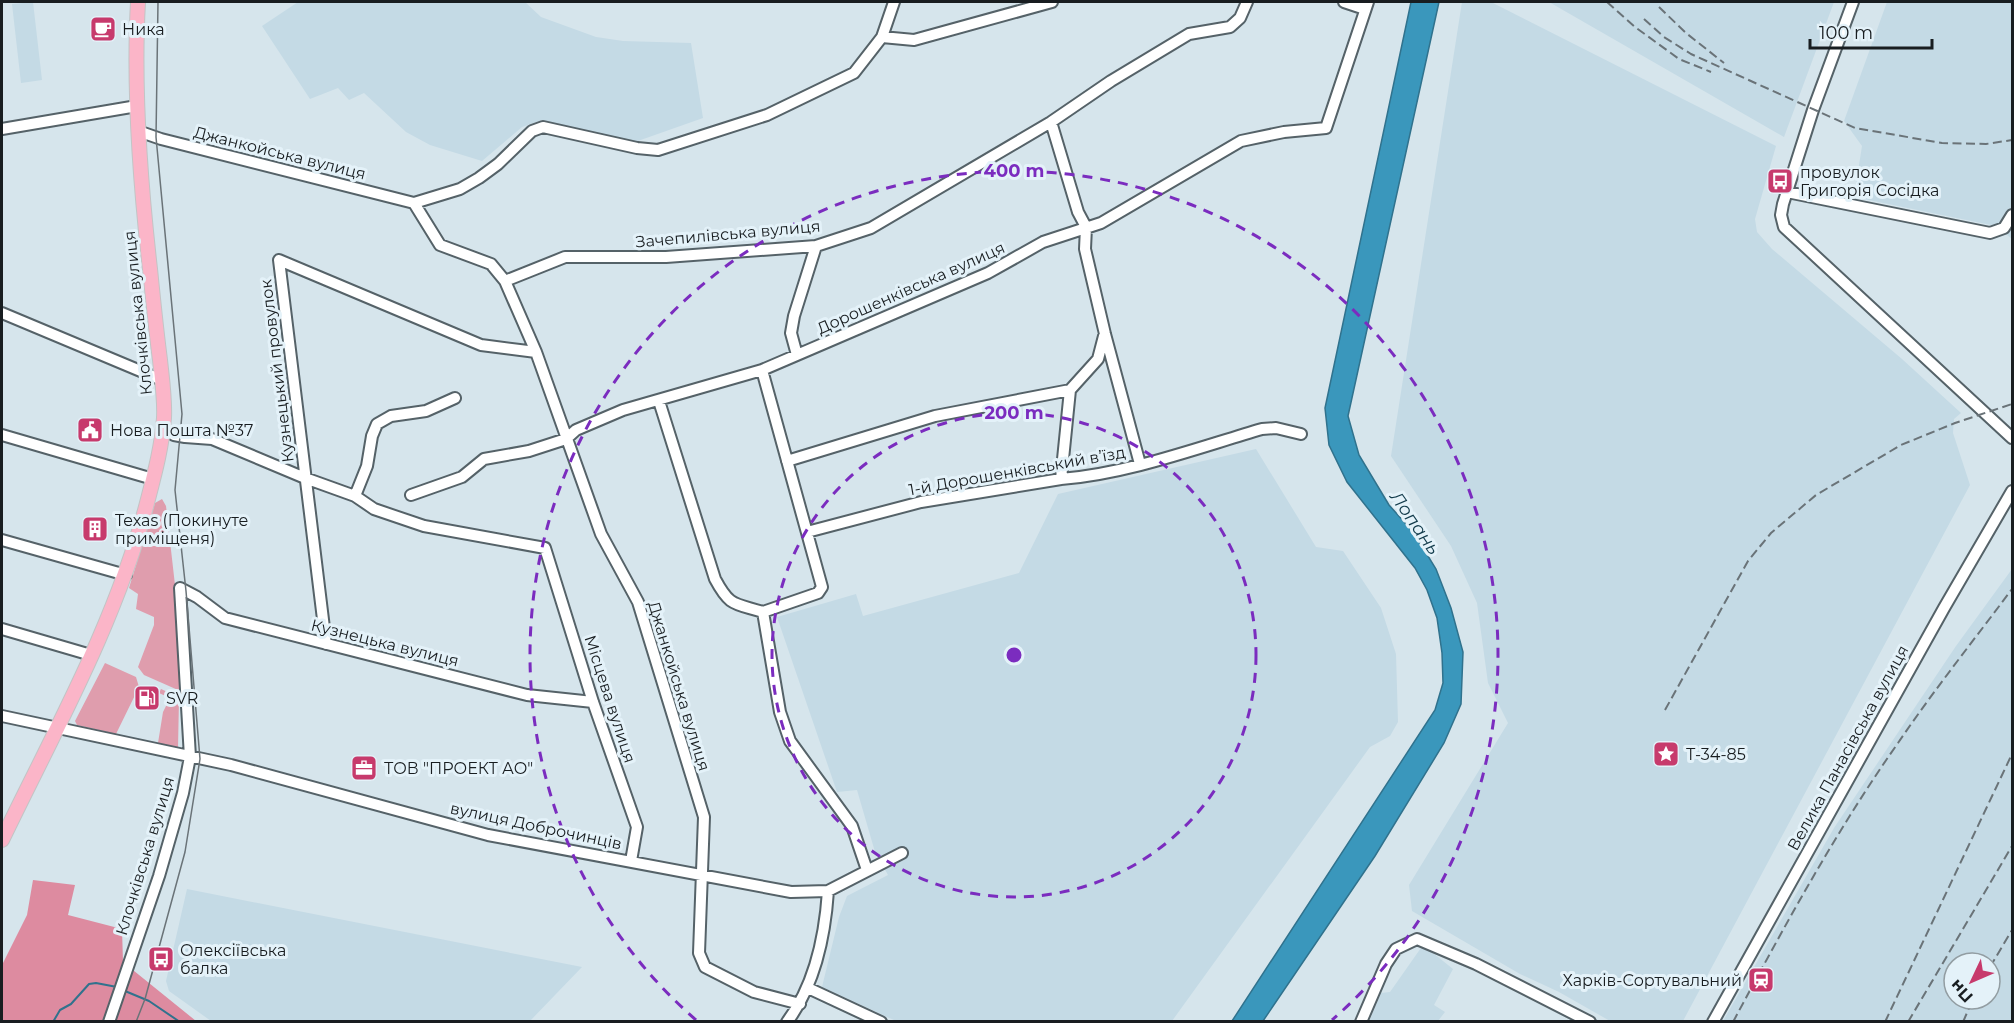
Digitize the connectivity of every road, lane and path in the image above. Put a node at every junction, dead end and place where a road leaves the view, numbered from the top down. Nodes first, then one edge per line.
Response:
1 (138, 2) edge
2 (894, 2) edge
3 (1052, 2) edge
4 (1248, 2) edge
5 (1344, 2) edge
6 (1853, 2) edge
7 (1366, 5) edge
8 (882, 37) junction
9 (137, 106) junction
10 (1051, 122) junction
11 (2, 129) edge
12 (138, 130) junction
13 (1787, 192) junction
14 (414, 203) junction
15 (2013, 215) edge
16 (1086, 227) junction
17 (816, 246) junction
18 (505, 281) junction
19 (2, 313) edge
20 (1104, 334) junction
21 (536, 352) junction
22 (797, 355) junction
23 (762, 370) junction
24 (162, 380) junction
25 (1070, 390) junction
26 (455, 398) dead end
27 (659, 401) junction
28 (163, 428) junction
29 (1301, 434) dead end
30 (2, 435) edge
31 (2013, 438) edge
32 (566, 439) junction
33 (787, 461) junction
34 (1140, 464) junction
35 (153, 478) junction
36 (304, 478) junction
37 (1060, 479) junction
38 (2013, 491) edge
39 (411, 495) dead end
40 (355, 496) junction
41 (807, 532) junction
42 (2, 540) edge
43 (126, 575) junction
44 (180, 588) joint
45 (763, 612) junction
46 (2, 629) edge
47 (326, 644) junction
48 (92, 655) junction
49 (593, 702) junction
50 (2, 716) edge
51 (56, 729) junction
52 (190, 757) junction
53 (2, 840) edge
54 (902, 853) dead end
55 (631, 861) junction
56 (867, 870) junction
57 (703, 874) junction
58 (828, 891) junction
59 (808, 988) junction
60 (800, 1004) junction
61 (109, 1022) edge
62 (788, 1022) edge
63 (881, 1022) edge
64 (1361, 1022) edge
65 (1590, 1022) edge
66 (1713, 1022) edge

1 - 9 main road, Клочківська вулиця
2 - 8 street
3 - 8 street
4 - 10 street, Зачепилівська вулиця
5 - 7 street
6 - 13 street
7 - 16 street, Дорошенківська вулиця
8 - 14 street
9 - 11 street
9 - 12 main road, Клочківська вулиця
10 - 16 street
10 - 17 street, Зачепилівська вулиця
12 - 14 street, Джанкойська вулиця
12 - 24 main road, Клочківська вулиця
13 - 15 street
13 - 31 street
14 - 18 street, Джанкойська вулиця
16 - 20 street
16 - 22 street, Дорошенківська вулиця
17 - 18 street, Зачепилівська вулиця
17 - 22 street
18 - 21 street, Джанкойська вулиця
19 - 24 street
20 - 25 street
20 - 34 street
21 - 32 street, Джанкойська вулиця
21 - 36 street, Кузнецький провулок
22 - 23 street, Дорошенківська вулиця
23 - 27 street, Дорошенківська вулиця
23 - 33 street
24 - 28 main road, Клочківська вулиця
25 - 33 street
25 - 37 street
26 - 40 street
27 - 32 street, Дорошенківська вулиця
27 - 45 street
28 - 35 main road, Клочківська вулиця
28 - 36 street
29 - 34 street, 1-й Дорошенківський в’їзд
30 - 35 street
32 - 39 street, Дорошенківська вулиця
32 - 57 street, Джанкойська вулиця
33 - 41 street
34 - 37 street, 1-й Дорошенківський в’їзд
35 - 43 main road, Клочківська вулиця
36 - 40 street
36 - 47 street, Кузнецький провулок
37 - 41 street, 1-й Дорошенківський в’їзд
38 - 66 street, Велика Панасівська вулиця
40 - 49 street, Місцева вулиця
41 - 45 street
42 - 43 street
43 - 48 main road, Клочківська вулиця
44 - 47 street, Кузнецька вулиця
44 - 52 street, Клочківська вулиця
45 - 56 street
46 - 48 street
47 - 49 street, Кузнецька вулиця
48 - 51 main road, Клочківська вулиця
49 - 55 street, Місцева вулиця
50 - 51 street, вулиця Доброчинців
51 - 52 street, вулиця Доброчинців
51 - 53 main road, Клочківська вулиця
52 - 55 street, вулиця Доброчинців
52 - 61 street, Клочківська вулиця
54 - 56 street
55 - 57 street, вулиця Доброчинців
56 - 58 street
57 - 58 street, вулиця Доброчинців
57 - 60 street, Джанкойська вулиця
58 - 59 street
59 - 60 street
59 - 63 street
60 - 62 street
64 - 65 street

